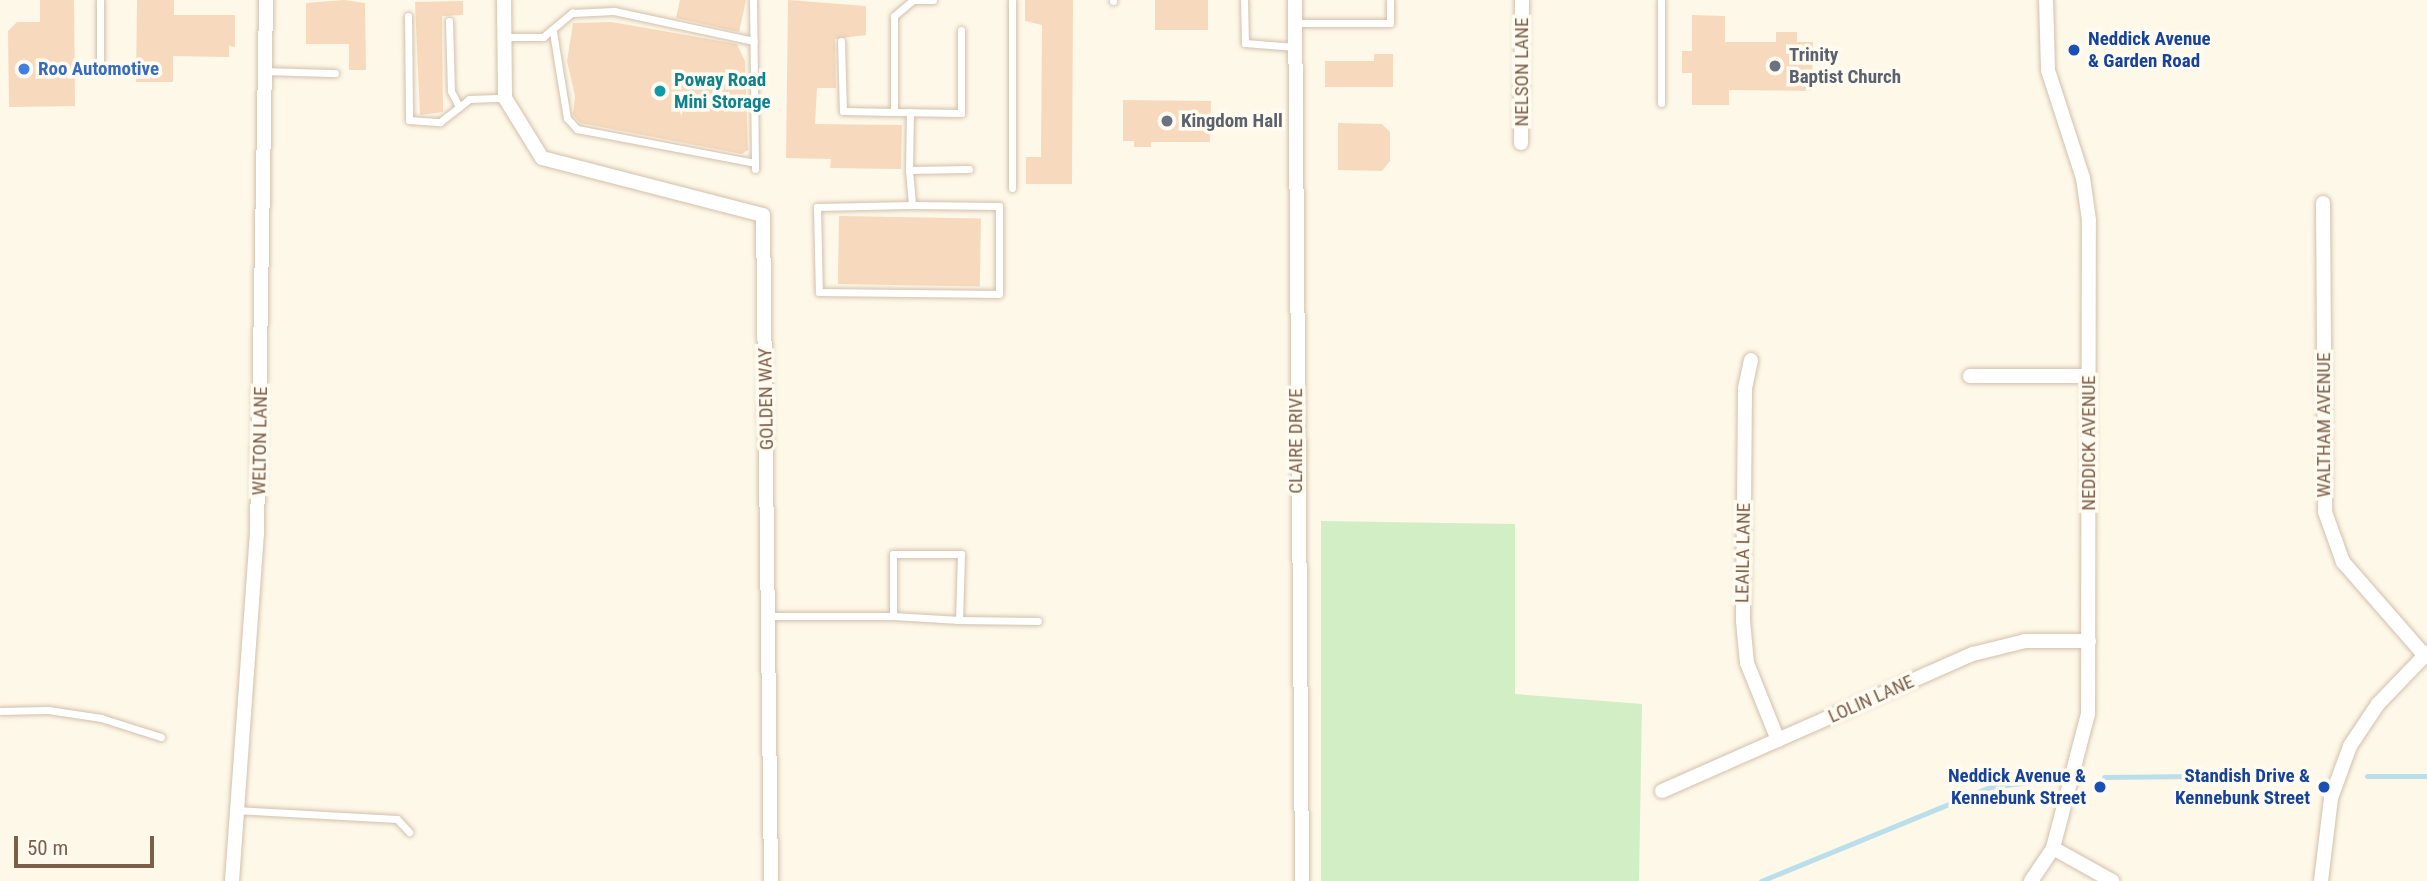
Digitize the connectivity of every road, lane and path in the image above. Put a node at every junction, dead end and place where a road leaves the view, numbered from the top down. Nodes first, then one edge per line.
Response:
1 (100, 0) edge
2 (266, 0) edge
3 (504, 0) edge
4 (753, 0) edge
5 (913, 0) edge
6 (933, 0) edge
7 (1012, 0) edge
8 (1244, 0) edge
9 (1295, 0) edge
10 (1390, 0) edge
11 (1522, 0) edge
12 (1661, 0) edge
13 (2046, 0) edge
14 (408, 16) dead end
15 (449, 21) dead end
16 (1296, 23) junction
17 (961, 30) dead end
18 (553, 32) junction
19 (504, 37) junction
20 (754, 41) junction
21 (841, 41) dead end
22 (1296, 47) junction
23 (100, 62) dead end
24 (267, 71) junction
25 (335, 73) dead end
26 (505, 98) junction
27 (1661, 103) dead end
28 (459, 107) junction
29 (894, 112) junction
30 (910, 112) junction
31 (1521, 143) dead end
32 (969, 169) dead end
33 (909, 170) junction
34 (1012, 188) dead end
35 (2323, 203) dead end
36 (912, 205) junction
37 (1751, 360) dead end
38 (1970, 376) dead end
39 (2089, 376) junction
40 (768, 616) junction
41 (893, 617) junction
42 (959, 620) junction
43 (1038, 621) dead end
44 (2089, 641) junction
45 (2426, 654) edge
46 (0, 711) edge
47 (162, 737) dead end
48 (1778, 740) junction
49 (1662, 791) dead end
50 (235, 810) junction
51 (409, 832) dead end
52 (2053, 848) junction
53 (232, 881) edge
54 (771, 881) edge
55 (1302, 881) edge
56 (2031, 881) edge
57 (2112, 881) edge
58 (2321, 881) edge

1 - 23 lane
2 - 24 street, WELTON LANE
3 - 19 street
4 - 20 lane
5 - 6 lane
5 - 29 lane
7 - 34 lane
8 - 22 lane
9 - 16 street, CLAIRE DRIVE
10 - 16 lane
11 - 31 street, NELSON LANE
12 - 27 lane
13 - 39 street, NEDDICK AVENUE
14 - 28 lane
15 - 28 lane
16 - 22 street, CLAIRE DRIVE
17 - 30 lane
18 - 19 lane
18 - 20 lane
18 - 20 lane
19 - 26 street
21 - 29 lane
22 - 55 street, CLAIRE DRIVE
24 - 25 lane
24 - 50 street, WELTON LANE
26 - 28 lane
26 - 40 street, GOLDEN WAY
29 - 30 lane
30 - 33 lane
32 - 33 lane
33 - 36 lane
35 - 45 street, WALTHAM AVENUE
36 - 36 lane
37 - 48 street, LEAILA LANE
38 - 39 street
39 - 44 street, NEDDICK AVENUE
40 - 41 lane
40 - 54 street, GOLDEN WAY
41 - 42 lane
41 - 42 lane
42 - 43 lane
44 - 48 street, LOLIN LANE
44 - 52 street, NEDDICK AVENUE
45 - 58 street
46 - 47 lane
48 - 49 street, LOLIN LANE
50 - 51 lane
50 - 53 street, WELTON LANE
52 - 56 street, NEDDICK AVENUE
52 - 57 street

